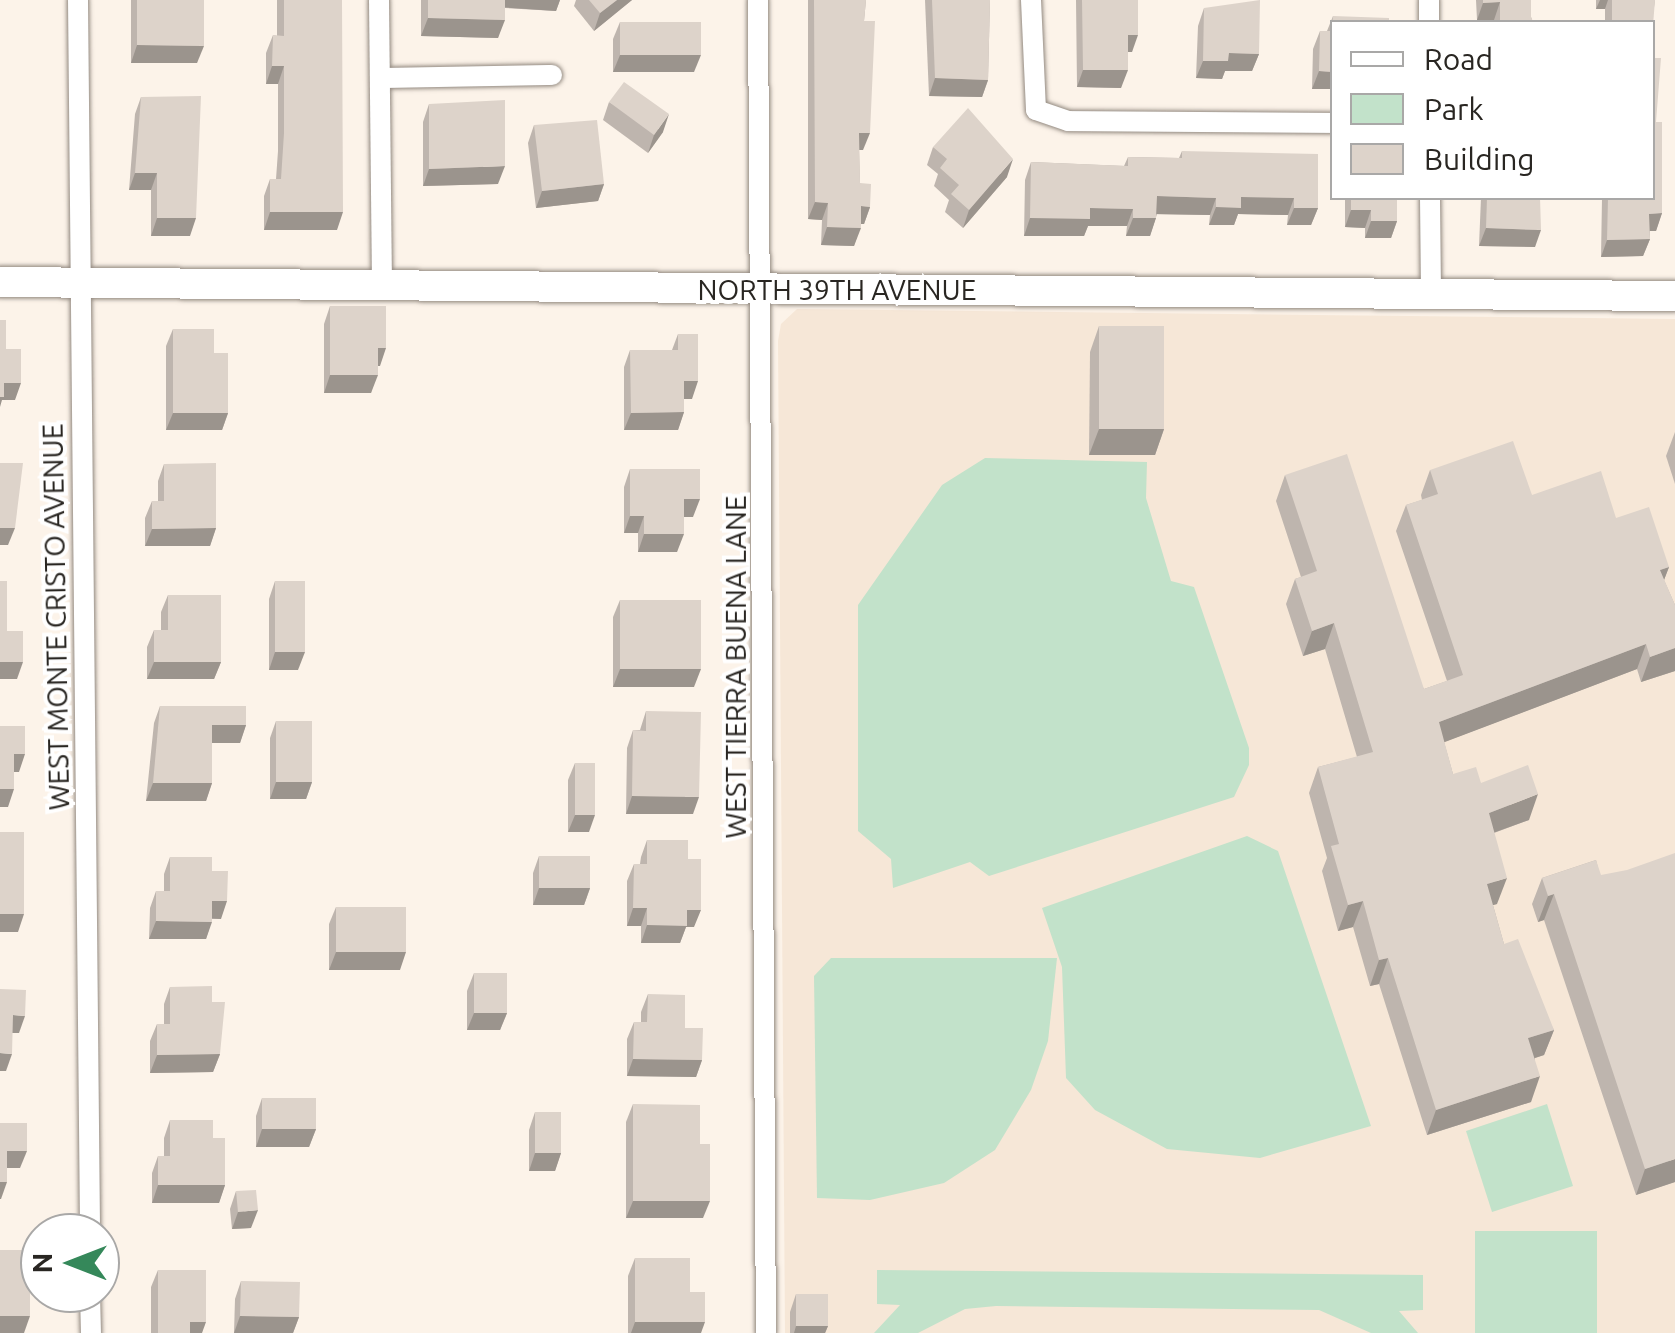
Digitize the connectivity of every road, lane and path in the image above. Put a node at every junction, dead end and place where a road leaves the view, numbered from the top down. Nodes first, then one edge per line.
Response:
1 (78, 0) edge
2 (379, 0) edge
3 (758, 0) edge
4 (1031, 0) edge
5 (552, 75) dead end
6 (380, 78) junction
7 (1330, 123) edge
8 (1430, 200) edge
9 (0, 282) edge
10 (80, 282) junction
11 (382, 287) junction
12 (762, 289) junction
13 (1431, 295) junction
14 (1675, 296) edge
15 (90, 1213) edge
16 (766, 1333) edge

1 - 10 street, WEST MONTE CRISTO AVENUE
2 - 6 street
3 - 12 street, WEST TIERRA BUENA LANE
4 - 7 street
5 - 6 street
6 - 11 street
8 - 13 street
9 - 10 street, NORTH 39TH AVENUE
10 - 11 street, NORTH 39TH AVENUE
10 - 15 street, WEST MONTE CRISTO AVENUE
11 - 12 street, NORTH 39TH AVENUE
12 - 13 street, NORTH 39TH AVENUE
12 - 16 street, WEST TIERRA BUENA LANE
13 - 14 street, NORTH 39TH AVENUE

